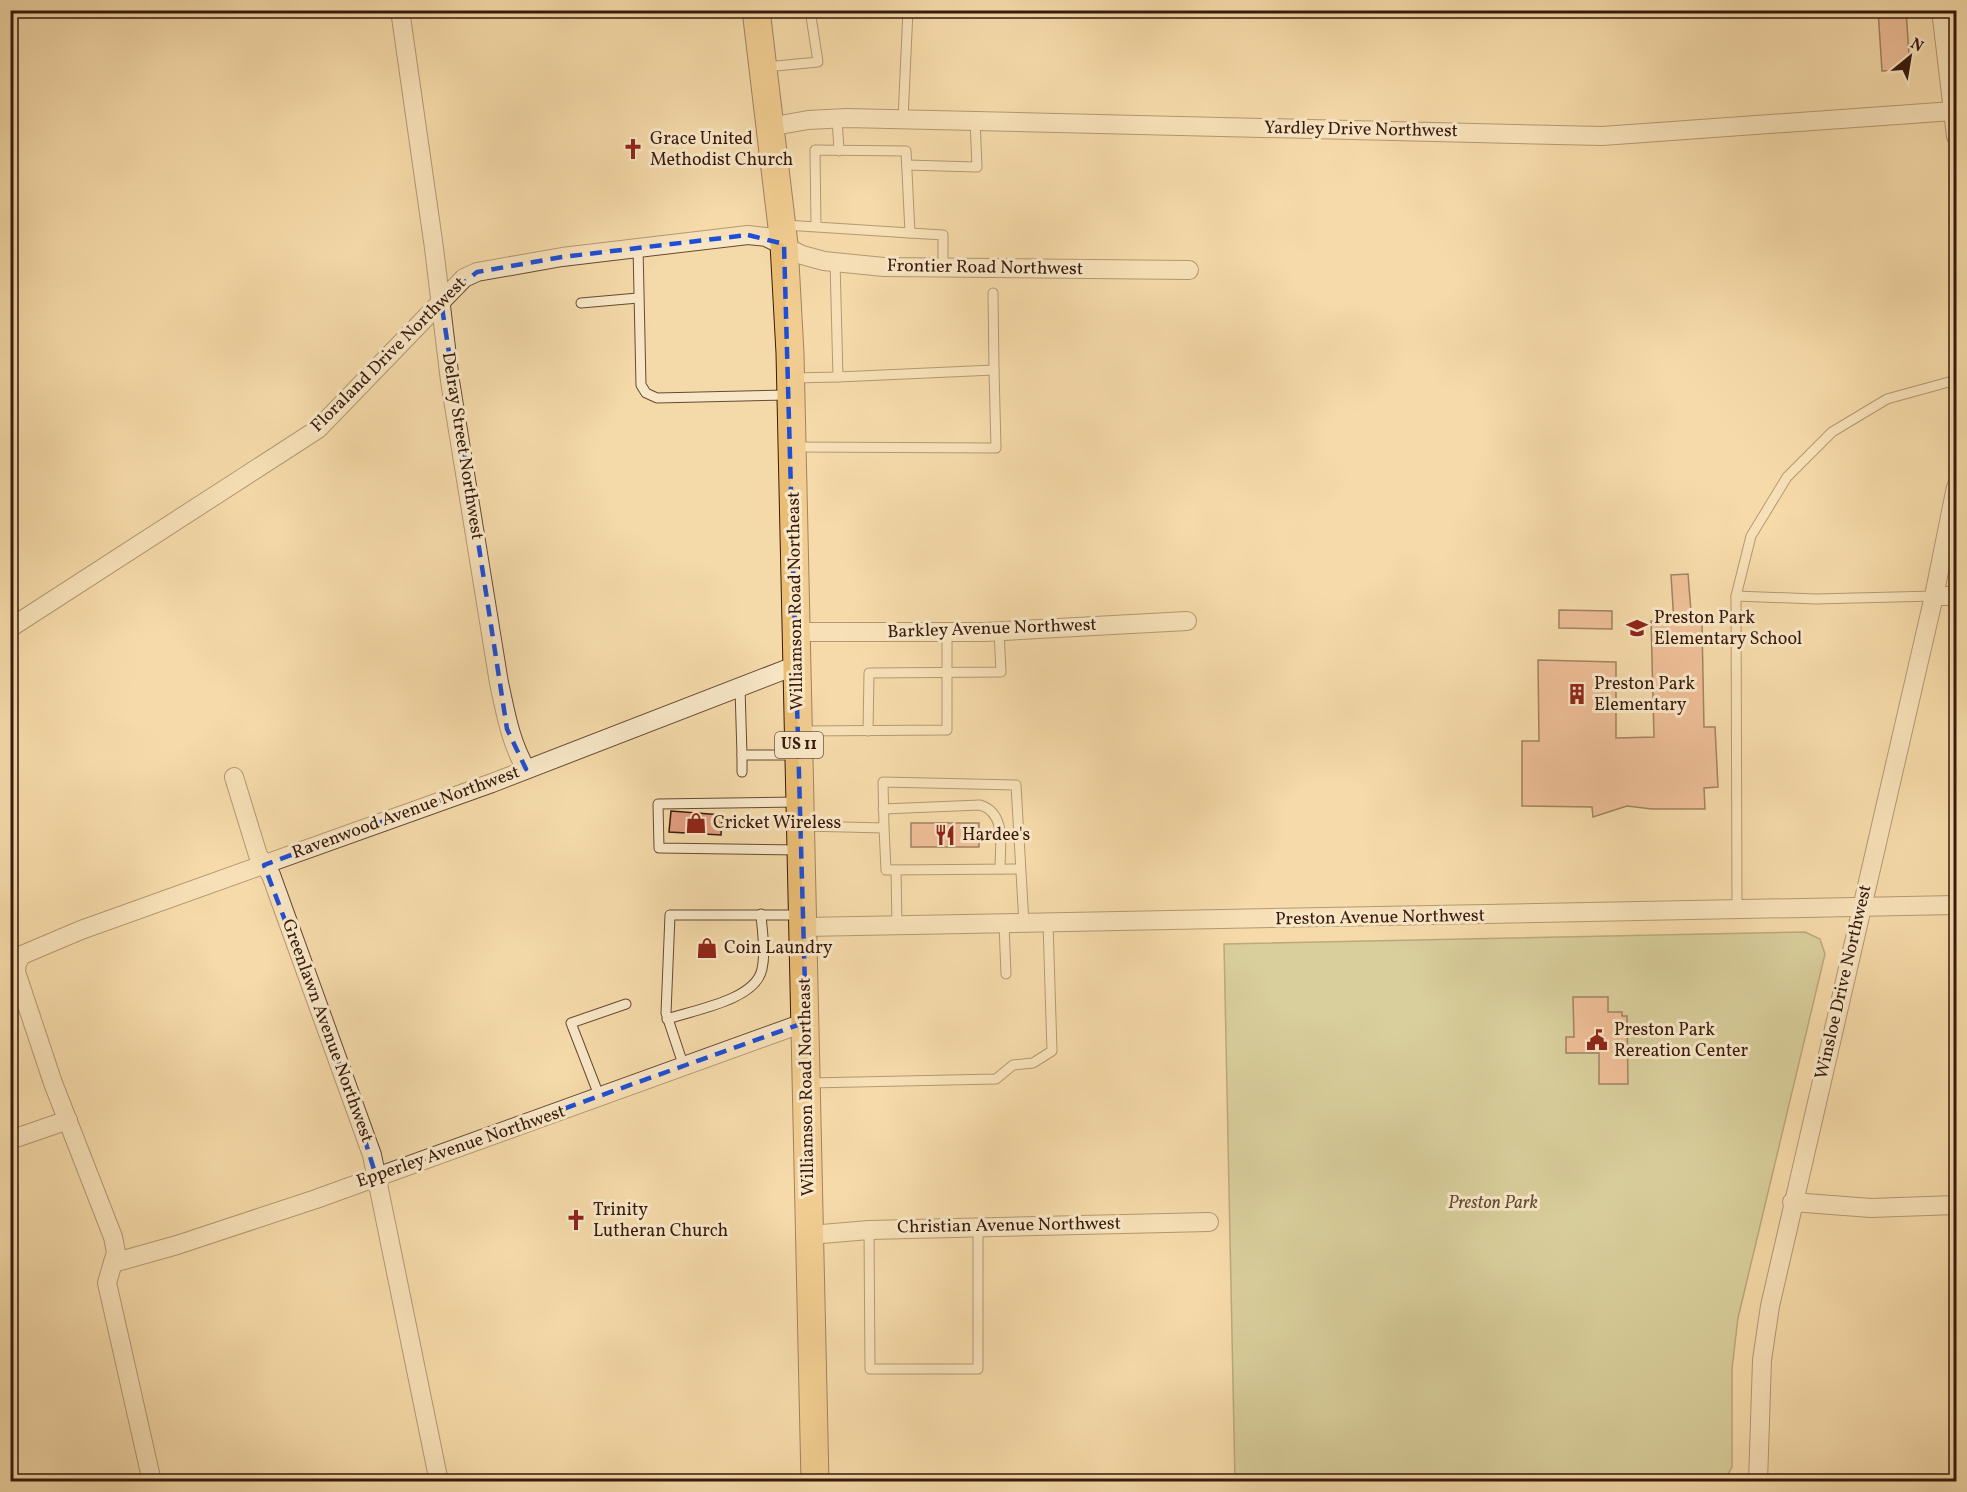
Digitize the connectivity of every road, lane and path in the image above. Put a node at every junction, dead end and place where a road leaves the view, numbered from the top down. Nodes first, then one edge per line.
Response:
1 (400, 10) edge
2 (756, 10) edge
3 (810, 10) edge
4 (908, 10) edge
5 (1941, 10) edge
6 (763, 68) junction
7 (1953, 111) junction
8 (837, 118) junction
9 (903, 119) junction
10 (975, 120) junction
11 (769, 128) junction
12 (1956, 136) edge
13 (839, 151) junction
14 (907, 165) junction
15 (816, 227) junction
16 (910, 233) junction
17 (783, 234) junction
18 (638, 247) junction
19 (835, 262) junction
20 (943, 268) junction
21 (1189, 270) dead end
22 (993, 293) dead end
23 (638, 298) junction
24 (441, 301) junction
25 (581, 303) dead end
26 (994, 370) junction
27 (838, 377) junction
28 (1956, 380) edge
29 (791, 386) junction
30 (792, 447) junction
31 (1956, 487) edge
32 (1736, 596) junction
33 (1934, 596) junction
34 (1956, 596) edge
35 (1187, 621) dead end
36 (10, 628) edge
37 (999, 631) junction
38 (797, 632) junction
39 (947, 632) junction
40 (797, 664) junction
41 (947, 672) junction
42 (740, 688) junction
43 (868, 731) junction
44 (799, 743) junction
45 (742, 755) junction
46 (526, 769) junction
47 (742, 772) dead end
48 (234, 777) dead end
49 (883, 809) junction
50 (801, 826) junction
51 (884, 828) junction
52 (264, 865) junction
53 (1020, 868) junction
54 (1000, 869) junction
55 (896, 870) junction
56 (1956, 905) edge
57 (1862, 907) junction
58 (1737, 910) junction
59 (761, 914) junction
60 (804, 921) junction
61 (1048, 923) junction
62 (1004, 924) junction
63 (1024, 924) junction
64 (897, 926) junction
65 (1006, 974) dead end
66 (626, 1004) dead end
67 (667, 1019) junction
68 (806, 1022) junction
69 (684, 1068) junction
70 (807, 1083) junction
71 (600, 1098) junction
72 (68, 1120) junction
73 (10, 1140) edge
74 (376, 1176) junction
75 (1792, 1202) junction
76 (1956, 1205) edge
77 (1209, 1222) dead end
78 (978, 1227) junction
79 (870, 1230) junction
80 (810, 1235) junction
81 (113, 1263) junction
82 (152, 1482) edge
83 (439, 1482) edge
84 (815, 1482) edge
85 (1758, 1482) edge

1 - 24 street, Delray Street Northwest
2 - 6 main road, Williamson Road Northeast / US 11
3 - 6 lane
4 - 9 lane
5 - 7 street
6 - 11 main road, Williamson Road Northeast / US 11
7 - 10 street, Yardley Drive Northwest
7 - 12 street
8 - 9 street, Yardley Drive Northwest
8 - 11 street, Yardley Drive Northwest
8 - 13 lane
9 - 10 street, Yardley Drive Northwest
10 - 14 lane
11 - 17 main road, Williamson Road Northeast / US 11
13 - 14 lane
13 - 15 lane
14 - 16 lane
15 - 16 lane
15 - 17 lane
16 - 20 lane
17 - 18 street, Floraland Drive Northwest
17 - 19 street, Frontier Road Northwest
17 - 29 main road, Williamson Road Northeast / US 11
18 - 23 lane
18 - 24 street, Floraland Drive Northwest
19 - 20 street, Frontier Road Northwest
19 - 27 lane
20 - 21 street, Frontier Road Northwest
22 - 26 lane
23 - 25 lane
23 - 29 lane
24 - 36 street, Floraland Drive Northwest
24 - 46 street, Delray Street Northwest
26 - 27 lane
26 - 30 lane
27 - 29 lane
28 - 32 lane
29 - 30 main road, Williamson Road Northeast / US 11
30 - 38 main road, Williamson Road Northeast / US 11
31 - 33 street, Winsloe Drive Northwest
32 - 33 lane
32 - 58 lane
33 - 34 street
33 - 57 street, Winsloe Drive Northwest
35 - 37 street, Barkley Avenue Northwest
37 - 39 street, Barkley Avenue Northwest
37 - 41 lane
38 - 39 street, Barkley Avenue Northwest
38 - 40 main road, Williamson Road Northeast / US 11
39 - 41 lane
40 - 42 street, Ravenwood Avenue Northwest
40 - 44 main road, Williamson Road Northeast / US 11
41 - 43 lane
41 - 43 lane
42 - 45 lane
42 - 46 street, Ravenwood Avenue Northwest
43 - 44 lane
44 - 45 lane
44 - 50 main road, Williamson Road Northeast / US 11
45 - 47 lane
46 - 52 street, Ravenwood Avenue Northwest
48 - 52 street, Greenlawn Avenue Northwest
49 - 51 lane
49 - 53 lane
49 - 54 lane
50 - 50 lane
50 - 51 lane
50 - 60 main road, Williamson Road Northeast / US 11
51 - 55 lane
52 - 72 street, Ravenwood Avenue Northwest
52 - 74 street, Greenlawn Avenue Northwest
53 - 54 lane
53 - 63 lane
54 - 55 lane
55 - 64 lane
56 - 57 street, Preston Avenue Northwest
57 - 58 street, Preston Avenue Northwest
57 - 75 street, Winsloe Drive Northwest
58 - 61 street, Preston Avenue Northwest
59 - 60 lane
59 - 67 lane
59 - 67 lane
60 - 64 street, Preston Avenue Northwest
60 - 68 main road, Williamson Road Northeast / US 11
61 - 63 street, Preston Avenue Northwest
61 - 70 lane
62 - 63 street, Preston Avenue Northwest
62 - 64 street, Preston Avenue Northwest
62 - 65 lane
66 - 71 lane
67 - 69 lane
68 - 69 street, Epperley Avenue Northwest
68 - 70 main road, Williamson Road Northeast / US 11
69 - 71 street, Epperley Avenue Northwest
70 - 80 main road, Williamson Road Northeast / US 11
71 - 74 street, Epperley Avenue Northwest
72 - 73 street
72 - 81 street
74 - 81 street, Epperley Avenue Northwest
74 - 83 street, Greenlawn Avenue Northwest
75 - 76 street
75 - 85 street, Winsloe Drive Northwest
77 - 78 street, Christian Avenue Northwest
78 - 79 street, Christian Avenue Northwest
78 - 79 lane
79 - 80 street, Christian Avenue Northwest
80 - 84 main road, Williamson Road Northeast / US 11
81 - 82 street

